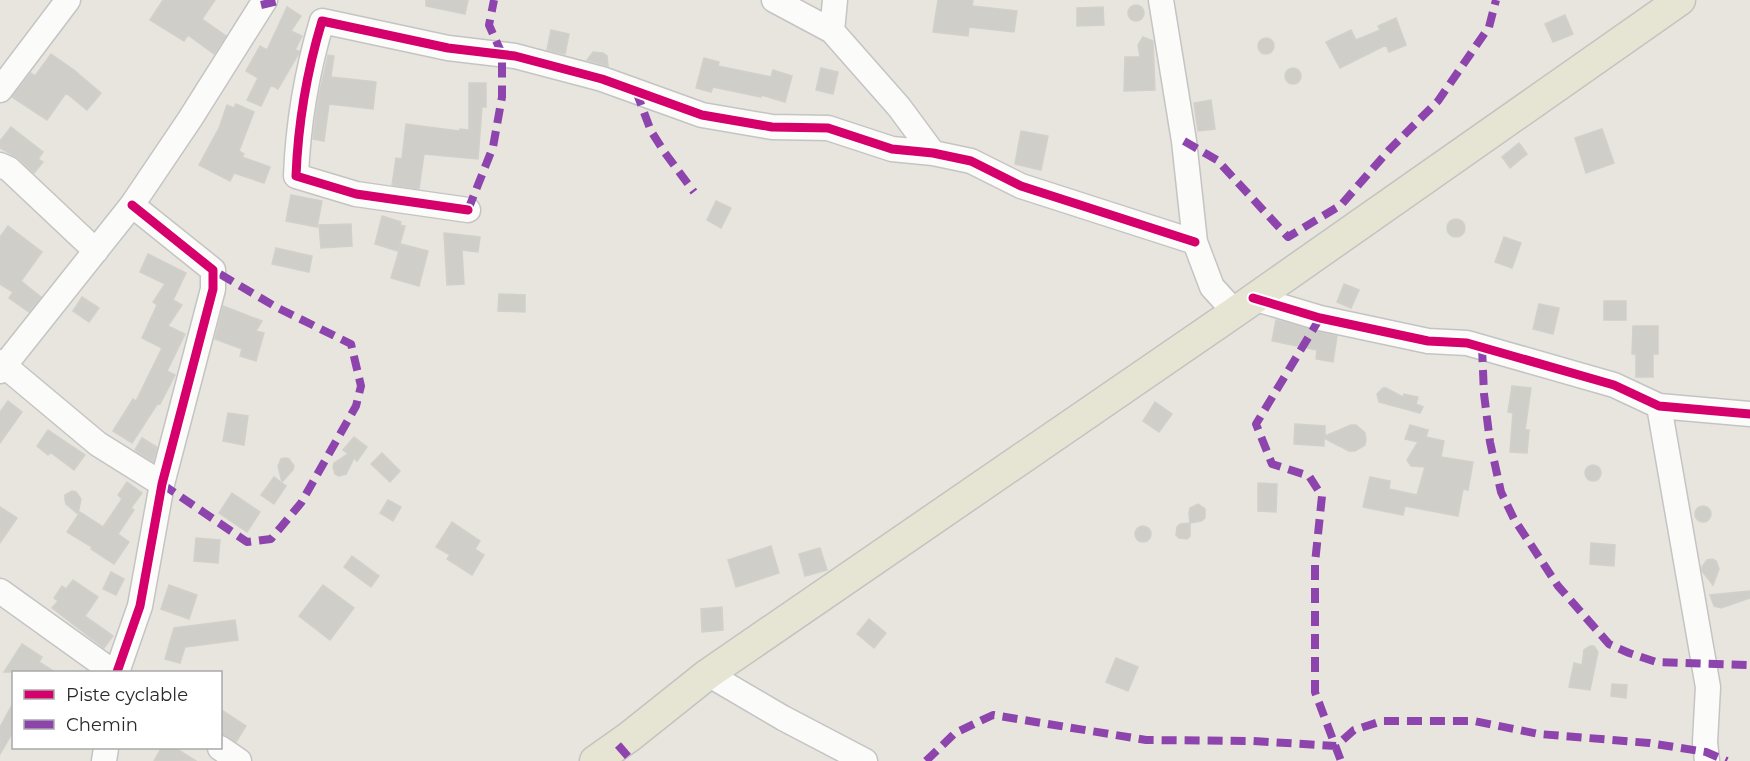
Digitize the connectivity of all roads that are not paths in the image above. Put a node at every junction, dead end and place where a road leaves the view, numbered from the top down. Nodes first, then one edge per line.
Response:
1 (68, 0) edge
2 (265, 0) edge
3 (774, 0) edge
4 (835, 0) edge
5 (1161, 0) edge
6 (1680, 0) edge
7 (832, 31) junction
8 (0, 90) edge
9 (933, 153) junction
10 (0, 165) edge
11 (132, 205) junction
12 (468, 210) dead end
13 (1195, 242) junction
14 (96, 251) junction
15 (1244, 305) junction
16 (1, 366) edge
17 (1659, 406) junction
18 (1750, 414) edge
19 (162, 484) junction
20 (0, 591) edge
21 (114, 671) edge
22 (115, 671) edge
23 (708, 674) junction
24 (222, 748) edge
25 (239, 761) edge
26 (594, 761) edge
27 (865, 761) edge
28 (1707, 761) edge

1 - 8 street
2 - 11 street
3 - 7 street
4 - 7 street
5 - 13 street
6 - 15 main road
7 - 9 street
9 - 12 street
9 - 13 street
10 - 14 street
11 - 14 street
11 - 19 street
13 - 15 street
14 - 16 street
15 - 17 street
15 - 23 main road
16 - 19 street
17 - 18 street
17 - 28 street
19 - 22 street
20 - 21 street
23 - 26 main road
23 - 27 street
24 - 25 street

